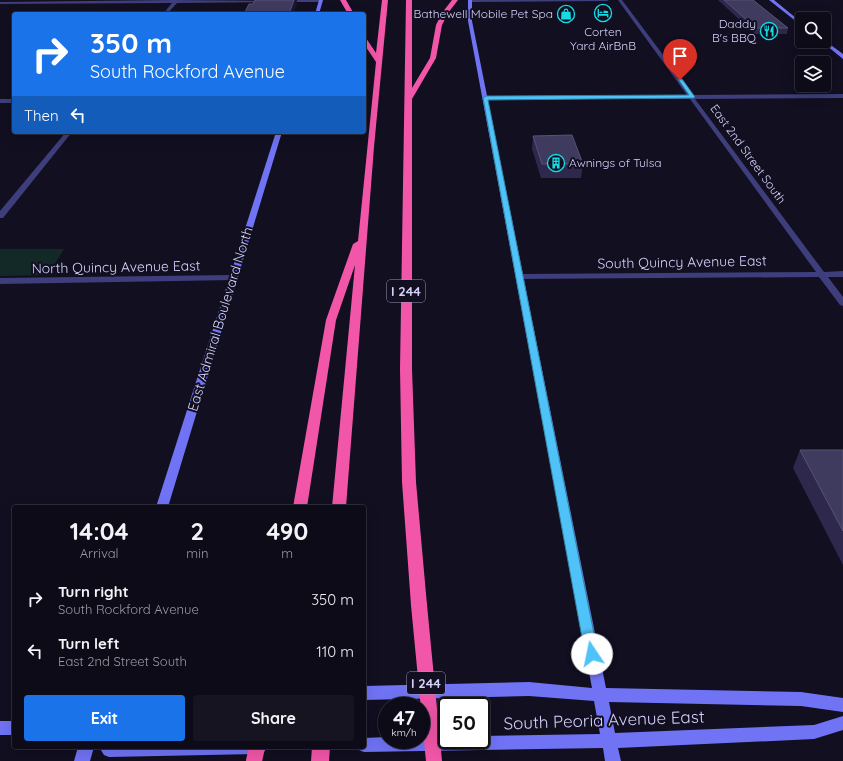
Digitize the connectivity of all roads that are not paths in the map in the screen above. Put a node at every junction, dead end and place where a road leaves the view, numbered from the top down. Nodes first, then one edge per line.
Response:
1 (343, 0) edge
2 (385, 0) edge
3 (409, 0) edge
4 (455, 0) edge
5 (470, 0) edge
6 (607, 0) edge
7 (620, 0) edge
8 (771, 0) edge
9 (176, 1) edge
10 (321, 1) edge
11 (0, 3) edge
12 (167, 12) edge
13 (318, 12) edge
14 (350, 12) edge
15 (795, 19) edge
16 (366, 42) edge
17 (831, 47) edge
18 (843, 57) edge
19 (379, 62) junction
20 (843, 96) edge
21 (693, 97) junction
22 (486, 98) junction
23 (12, 100) edge
24 (408, 100) junction
25 (0, 101) edge
26 (67, 134) edge
27 (277, 134) edge
28 (0, 216) edge
29 (364, 228) junction
30 (821, 274) junction
31 (843, 274) edge
32 (520, 277) junction
33 (232, 278) junction
34 (0, 281) edge
35 (843, 303) edge
36 (163, 505) edge
37 (300, 505) edge
38 (339, 505) edge
39 (366, 693) edge
40 (599, 694) junction
41 (843, 705) edge
42 (843, 723) edge
43 (0, 728) edge
44 (12, 728) edge
45 (609, 741) junction
46 (366, 745) edge
47 (85, 749) edge
48 (108, 749) edge
49 (159, 749) edge
50 (257, 749) edge
51 (321, 749) edge
52 (82, 761) edge
53 (254, 761) edge
54 (320, 761) edge
55 (434, 761) edge
56 (613, 761) edge

1 - 14 highway
2 - 19 highway
3 - 24 highway, I 244
4 - 24 highway
5 - 6 street
5 - 22 main road
7 - 21 street, East 2nd Street South
8 - 15 main road
9 - 10 street
9 - 11 street
9 - 12 street
10 - 13 main road
16 - 19 highway
17 - 18 main road
19 - 29 highway
20 - 21 street
21 - 22 street
21 - 30 street, East 2nd Street South
22 - 32 main road
23 - 25 street
24 - 55 highway, I 244, bridge
26 - 28 street
27 - 33 main road, East Admiral Boulevard North
29 - 37 highway
29 - 38 highway
30 - 31 street, South Quincy Avenue East
30 - 32 street, South Quincy Avenue East
30 - 35 street, East 2nd Street South
32 - 40 main road
33 - 34 street, North Quincy Avenue East
33 - 36 main road, East Admiral Boulevard North
39 - 40 main road, South Peoria Avenue East
40 - 41 main road, South Peoria Avenue East
40 - 45 main road
42 - 45 main road, South Peoria Avenue East
43 - 44 main road
45 - 46 main road, South Peoria Avenue East
45 - 56 main road
47 - 52 main road
48 - 49 main road
50 - 53 highway, bridge
51 - 54 highway

